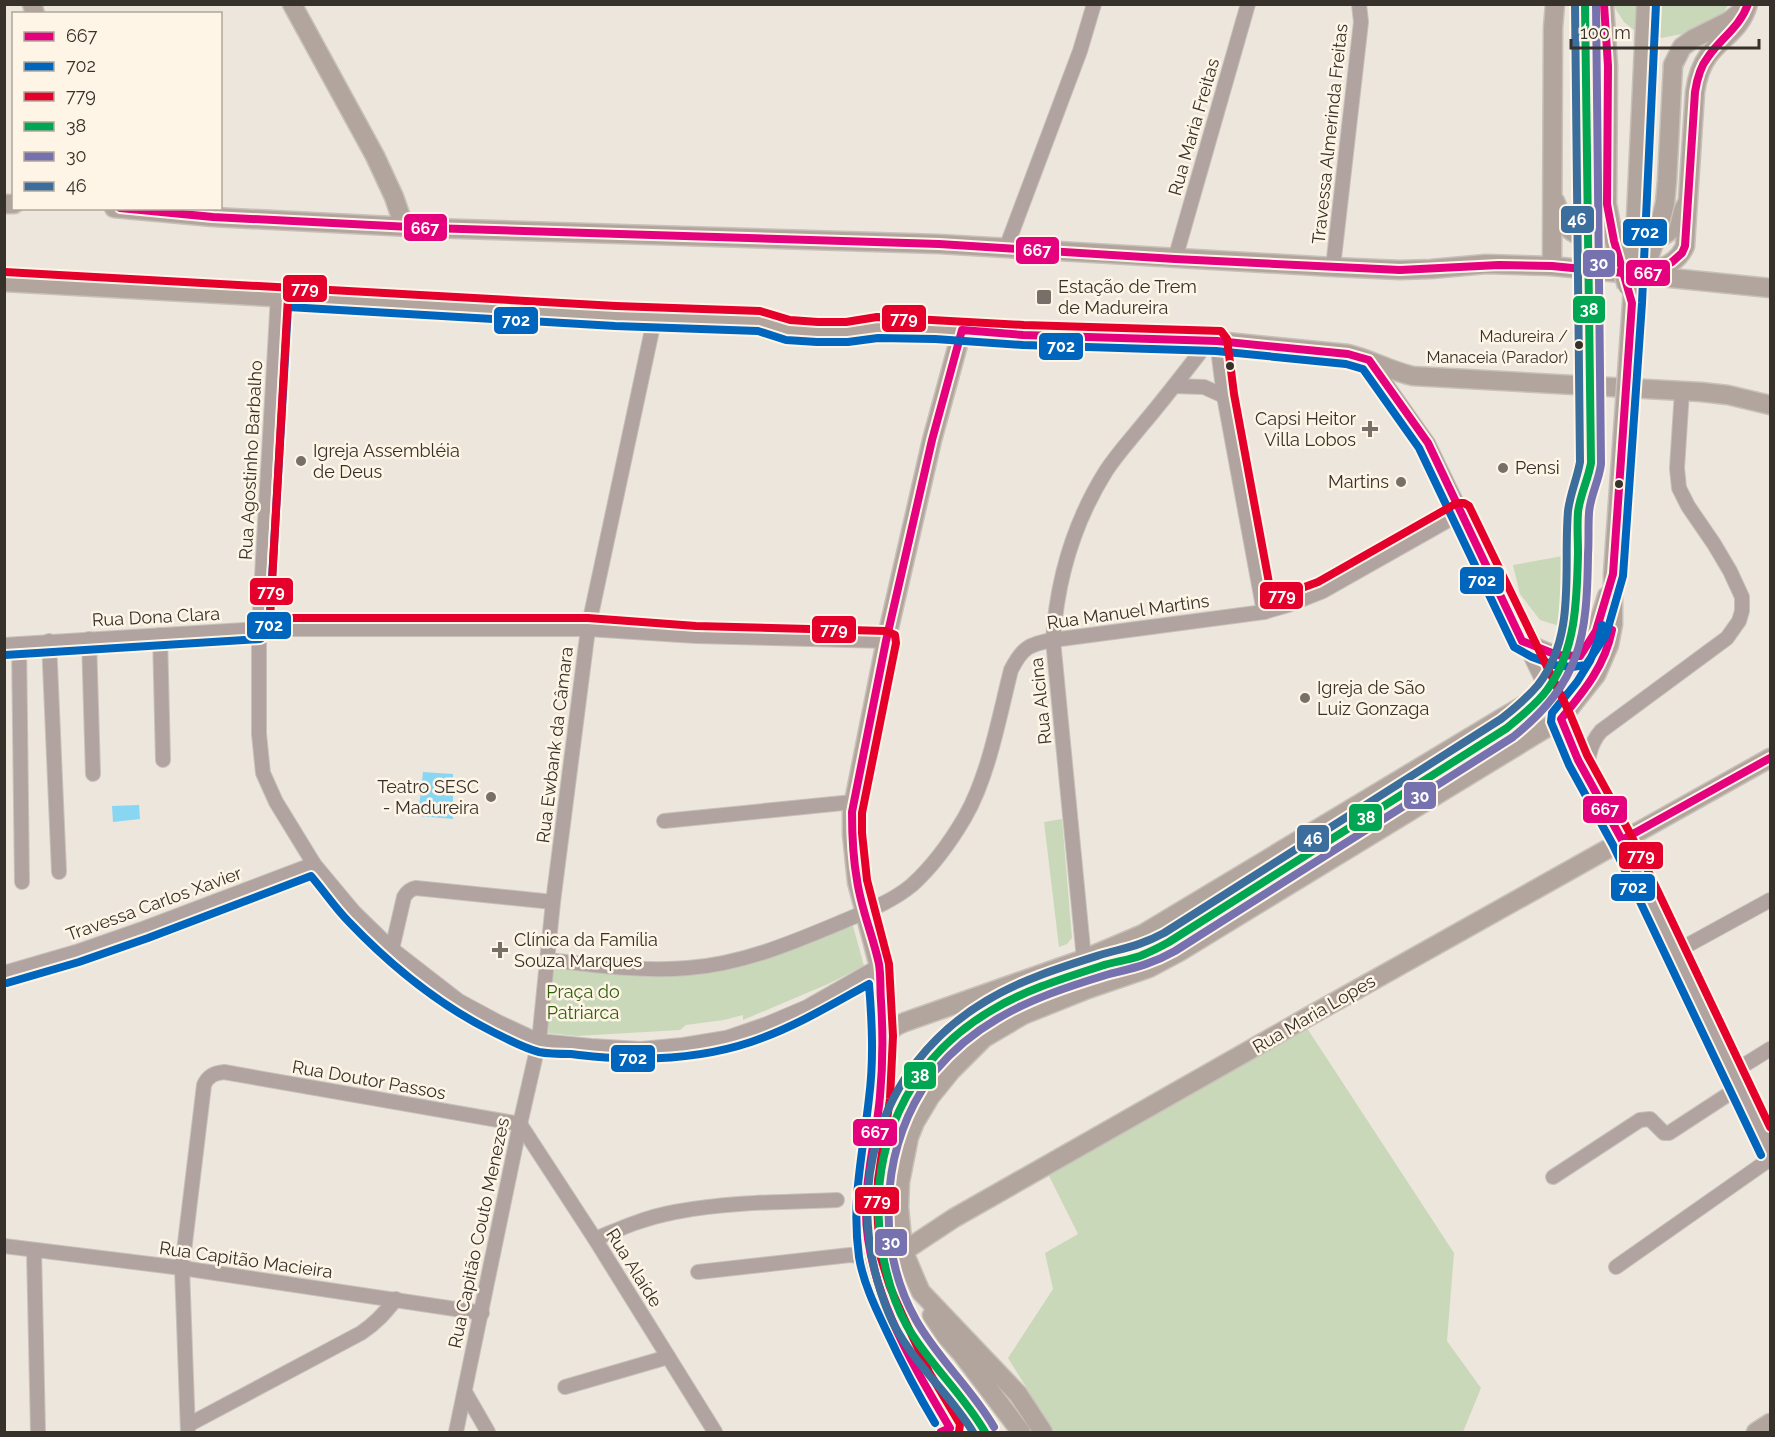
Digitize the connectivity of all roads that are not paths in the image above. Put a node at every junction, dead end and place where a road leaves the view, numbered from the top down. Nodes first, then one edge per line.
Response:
1 (292, 4) edge
2 (1094, 4) edge
3 (1248, 4) edge
4 (1359, 4) edge
5 (1555, 4) edge
6 (1605, 4) edge
7 (1646, 4) edge
8 (1748, 5) edge
9 (1553, 197) junction
10 (1688, 203) junction
11 (136, 210) edge
12 (404, 226) junction
13 (1006, 248) junction
14 (1174, 259) junction
15 (1552, 266) junction
16 (1334, 267) junction
17 (1644, 275) junction
18 (4, 282) edge
19 (1770, 288) edge
20 (278, 296) junction
21 (1632, 303) junction
22 (655, 316) junction
23 (962, 330) junction
24 (1213, 341) junction
25 (1369, 360) junction
26 (1174, 386) junction
27 (1682, 391) junction
28 (1224, 396) junction
29 (1770, 405) edge
30 (1461, 513) junction
31 (1613, 574) junction
32 (1264, 612) junction
33 (259, 629) junction
34 (588, 629) junction
35 (160, 635) junction
36 (89, 639) junction
37 (1053, 640) junction
38 (1522, 640) junction
39 (50, 641) junction
40 (886, 641) junction
41 (12, 644) edge
42 (1580, 656) junction
43 (1547, 691) junction
44 (1560, 719) junction
45 (1497, 721) junction
46 (1517, 744) junction
47 (1770, 758) edge
48 (163, 760) dead end
49 (93, 774) dead end
50 (1588, 780) junction
51 (853, 802) junction
52 (664, 821) dead end
53 (1622, 840) junction
54 (314, 864) junction
55 (59, 872) dead end
56 (22, 882) dead end
57 (1770, 900) edge
58 (553, 902) junction
59 (866, 912) junction
60 (392, 949) junction
61 (1677, 951) junction
62 (1084, 958) junction
63 (548, 960) junction
64 (879, 966) junction
65 (4, 973) edge
66 (883, 1037) junction
67 (539, 1041) junction
68 (1770, 1049) edge
69 (1733, 1072) junction
70 (1741, 1086) junction
71 (520, 1124) junction
72 (1770, 1150) edge
73 (1770, 1159) edge
74 (1553, 1178) dead end
75 (837, 1200) dead end
76 (595, 1239) junction
77 (4, 1246) edge
78 (34, 1250) junction
79 (903, 1250) junction
80 (870, 1257) junction
81 (1616, 1267) dead end
82 (182, 1268) junction
83 (698, 1272) dead end
84 (880, 1291) junction
85 (921, 1292) junction
86 (396, 1299) junction
87 (482, 1313) junction
88 (909, 1350) junction
89 (668, 1357) junction
90 (565, 1388) dead end
91 (465, 1392) junction
92 (1770, 1423) edge
93 (188, 1429) edge
94 (948, 1431) edge
95 (38, 1432) edge
96 (456, 1432) edge
97 (488, 1432) edge
98 (715, 1432) edge
99 (974, 1432) edge
100 (1021, 1432) edge
101 (1043, 1432) edge
102 (1756, 1432) edge

1 - 12 main road
2 - 13 street
3 - 14 street, Rua Maria Freitas
4 - 16 street, Travessa Almerinda Freitas
5 - 9 main road
6 - 21 main road, bridge
7 - 21 main road, bridge
8 - 10 main road
8 - 21 main road, bridge
9 - 10 main road
9 - 15 main road
10 - 17 main road
11 - 12 main road
12 - 13 main road
13 - 14 main road
14 - 16 main road
15 - 16 main road
15 - 17 main road
17 - 19 main road
18 - 20 main road
20 - 22 main road
20 - 33 street, Rua Agostinho Barbalho
21 - 31 main road, bridge
22 - 23 main road
22 - 34 street, Rua Ewbank da Câmara
23 - 24 main road
23 - 40 main road
24 - 25 main road
24 - 26 street, Rua Alcina
24 - 28 street
25 - 27 main road
25 - 30 street
26 - 28 street
26 - 37 street, Rua Alcina
27 - 29 main road
27 - 50 street
28 - 32 street
30 - 32 street, Rua Manuel Martins
30 - 38 street
31 - 42 main road
31 - 44 main road
32 - 37 street, Rua Manuel Martins
33 - 34 street, Rua Dona Clara
33 - 35 street, Rua Dona Clara
33 - 54 street, Rua Agostinho Barbalho
34 - 40 street, Rua Dona Clara
34 - 58 street, Rua Ewbank da Câmara
35 - 36 street, Rua Dona Clara
35 - 48 street
36 - 39 street, Rua Dona Clara
36 - 49 street
37 - 59 street, Rua Manuel Martins
37 - 62 street, Rua Alcina
38 - 42 main road
38 - 43 street
39 - 41 street, Rua Dona Clara
39 - 55 street
40 - 51 main road
41 - 56 street
42 - 43 main road
43 - 44 street
43 - 45 main road
44 - 46 main road
44 - 50 street
45 - 46 main road
45 - 62 main road
46 - 79 main road
47 - 53 main road, Rua Maria Lopes
50 - 53 street
51 - 52 street
51 - 59 main road
53 - 61 street
53 - 79 main road, Rua Maria Lopes
54 - 60 street, Rua Agostinho Barbalho
54 - 65 street, Travessa Carlos Xavier
57 - 61 street
58 - 60 street
58 - 63 street, Rua Ewbank da Câmara
59 - 63 street, Rua Manuel Martins
59 - 64 main road
60 - 67 street, Rua Agostinho Barbalho
61 - 69 street
62 - 66 main road
63 - 67 street, Rua Ewbank da Câmara
64 - 66 main road
64 - 67 street, Rua Agostinho Barbalho
66 - 80 main road
67 - 71 street, Rua Capitão Couto Menezes
68 - 69 street
69 - 70 street
70 - 72 street
70 - 74 street
71 - 76 street, Rua Alaíde
71 - 82 street, Rua Doutor Passos
71 - 87 street, Rua Capitão Couto Menezes
73 - 81 street
75 - 76 street
76 - 89 street, Rua Alaíde
77 - 78 street, Rua Capitão Macieira
78 - 82 street, Rua Capitão Macieira
78 - 95 street
79 - 84 main road, Rua Maria Lopes
79 - 85 main road
80 - 83 street
80 - 84 main road
82 - 86 street, Rua Capitão Macieira
82 - 93 street
84 - 88 main road
85 - 100 main road
85 - 101 main road
86 - 87 street, Rua Capitão Macieira
86 - 93 street
87 - 91 street, Rua Capitão Couto Menezes
88 - 94 main road
88 - 99 main road
89 - 90 street
89 - 98 street, Rua Alaíde
91 - 96 street, Rua Capitão Couto Menezes
91 - 97 street
92 - 102 main road

